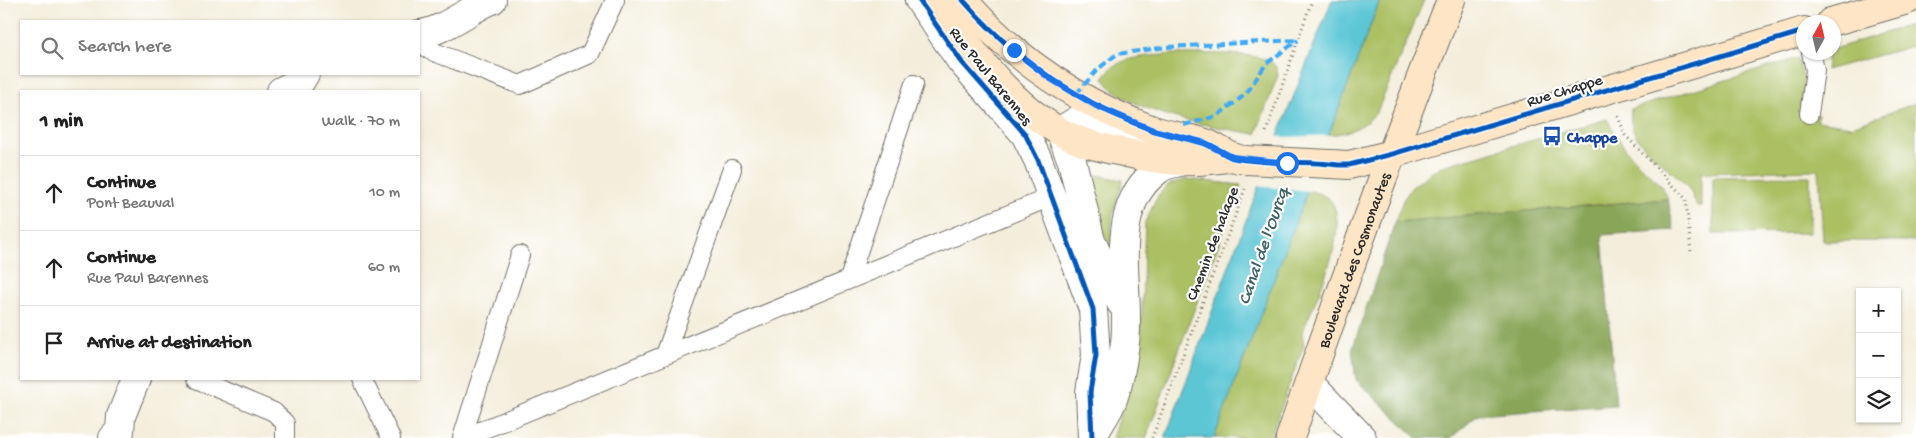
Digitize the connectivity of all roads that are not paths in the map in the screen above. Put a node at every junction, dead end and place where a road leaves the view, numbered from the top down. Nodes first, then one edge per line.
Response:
1 (492, 0) edge
2 (615, 0) edge
3 (919, 0) edge
4 (934, 0) edge
5 (963, 0) edge
6 (1451, 0) edge
7 (1897, 2) edge
8 (1841, 19) edge
9 (1796, 32) edge
10 (421, 34) edge
11 (1813, 60) edge
12 (304, 75) edge
13 (914, 84) dead end
14 (283, 90) edge
15 (1076, 94) junction
16 (1809, 114) dead end
17 (1153, 130) junction
18 (1060, 131) junction
19 (1392, 154) junction
20 (1239, 159) junction
21 (1038, 160) junction
22 (1179, 162) junction
23 (732, 169) dead end
24 (1051, 197) junction
25 (520, 254) dead end
26 (849, 279) junction
27 (1124, 310) junction
28 (665, 355) junction
29 (136, 380) edge
30 (198, 380) edge
31 (362, 380) edge
32 (1308, 383) junction
33 (1092, 437) edge
34 (113, 438) edge
35 (285, 438) edge
36 (390, 438) edge
37 (462, 438) edge
38 (1290, 438) edge
39 (1362, 438) edge

1 - 10 street
2 - 10 lane
3 - 21 street, Rue Paul Barennes
4 - 18 street, Rue Paul Barennes
5 - 15 street, Rue Paul Barennes
6 - 19 street, Boulevard des Cosmonautes
7 - 8 street
9 - 19 street, Rue Chappe
11 - 16 lane
12 - 14 street
13 - 26 lane
15 - 17 street, Rue Paul Barennes
15 - 18 street
17 - 18 street, Rue Paul Barennes
17 - 20 street, Rue Paul Barennes
18 - 21 street
18 - 22 street, Rue Paul Barennes
18 - 27 street
19 - 20 street, Rue Chappe, bridge
19 - 32 street, Boulevard des Cosmonautes
20 - 22 street, Rue Paul Barennes
21 - 24 street, Rue Paul Barennes
22 - 27 street
23 - 28 lane
24 - 26 lane
24 - 33 street, Rue Paul Barennes
25 - 37 lane
26 - 28 lane
27 - 33 street
28 - 37 lane
29 - 34 street
30 - 35 lane
31 - 36 lane
32 - 38 street, Boulevard des Cosmonautes
32 - 39 street

